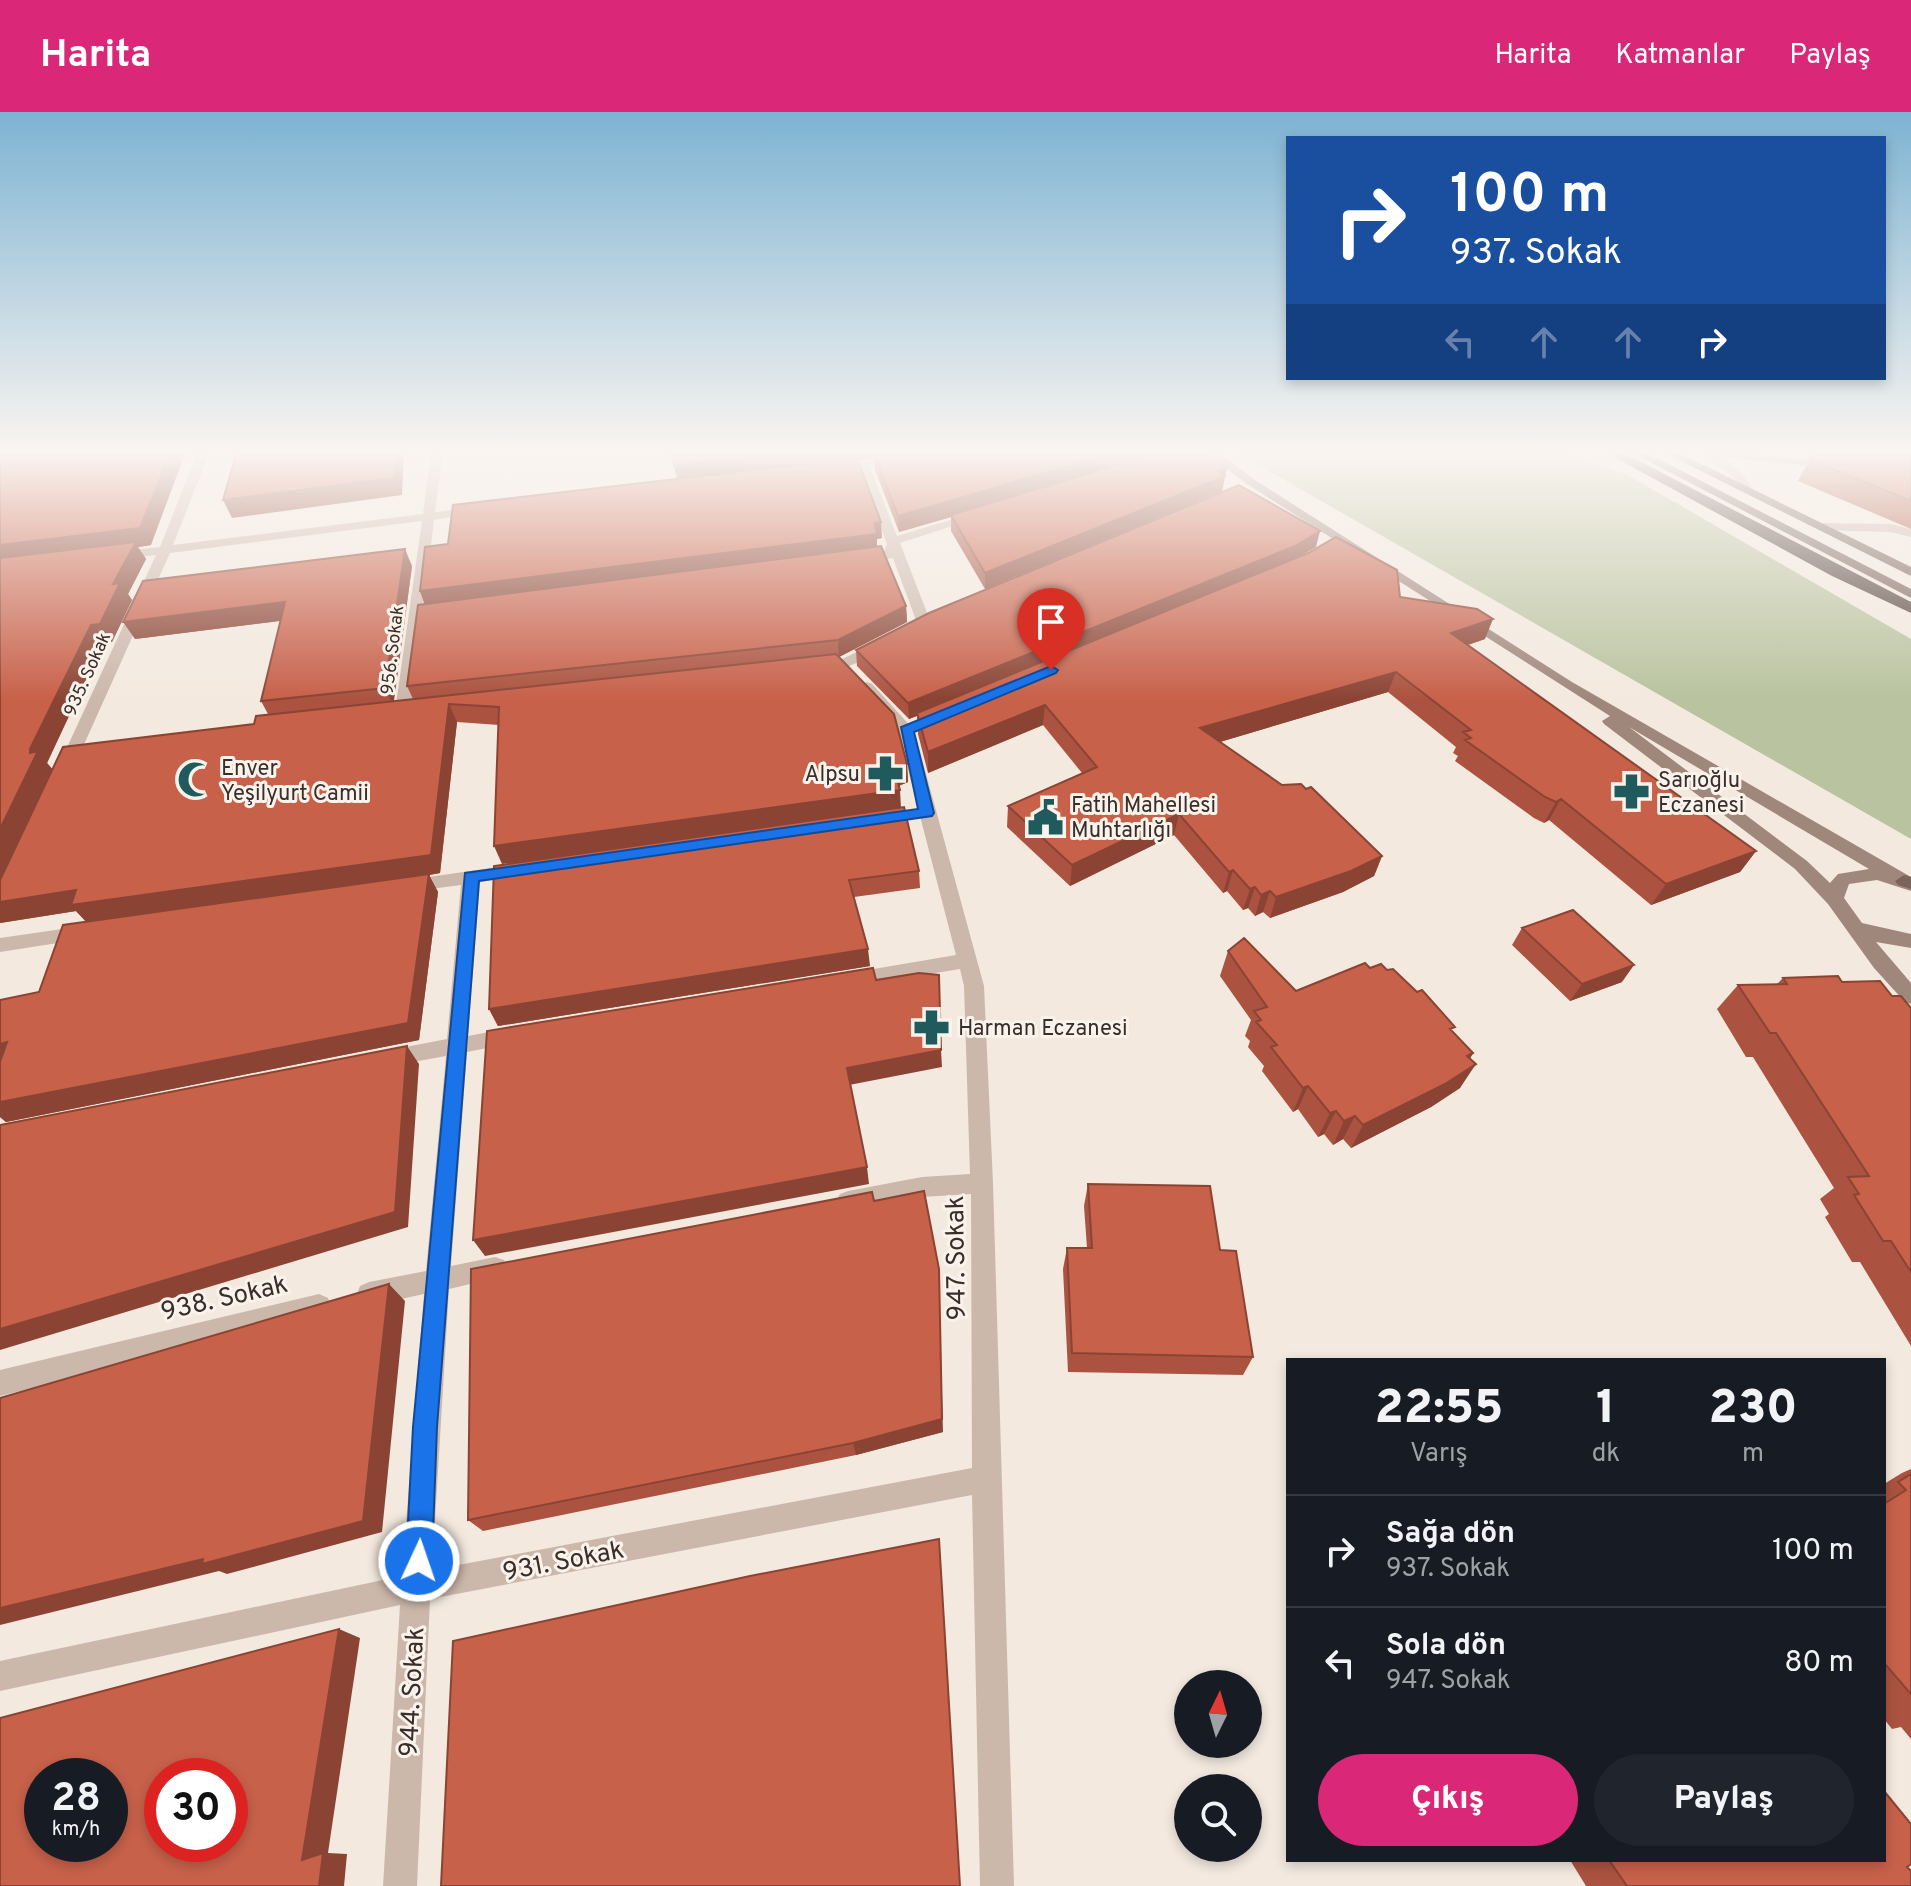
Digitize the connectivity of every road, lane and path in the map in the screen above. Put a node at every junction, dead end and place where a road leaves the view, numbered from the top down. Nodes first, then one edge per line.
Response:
1 (171, 534) edge
2 (295, 534) edge
3 (426, 534) edge
4 (892, 534) edge
5 (919, 534) edge
6 (1326, 534) edge
7 (1765, 534) edge
8 (1795, 534) edge
9 (1835, 534) edge
10 (895, 541) junction
11 (165, 550) junction
12 (105, 558) edge
13 (841, 562) edge
14 (1911, 572) edge
15 (1911, 594) edge
16 (1911, 608) edge
17 (430, 614) edge
18 (414, 616) junction
19 (843, 664) junction
20 (796, 669) edge
21 (1567, 685) junction
22 (403, 711) edge
23 (56, 788) edge
24 (534, 868) edge
25 (471, 877) junction
26 (1909, 883) edge
27 (392, 888) edge
28 (1835, 899) junction
29 (1854, 927) junction
30 (94, 931) edge
31 (1911, 941) edge
32 (0, 945) edge
33 (968, 960) junction
34 (829, 983) edge
35 (1911, 996) edge
36 (536, 1031) edge
37 (459, 1044) junction
38 (367, 1062) edge
39 (982, 1183) junction
40 (829, 1205) edge
41 (518, 1263) edge
42 (440, 1278) junction
43 (0, 1383) edge
44 (986, 1479) junction
45 (418, 1587) junction
46 (0, 1676) edge
47 (400, 1886) edge
48 (997, 1886) edge

1 - 11 street, 935. Sokak
2 - 11 street
3 - 18 street, 956. Sokak
4 - 10 street
5 - 10 street
6 - 21 main road
7 - 16 highway
8 - 15 main road
9 - 14 main road
10 - 13 street
10 - 19 street
11 - 12 street
11 - 23 street, 935. Sokak
17 - 18 street
18 - 22 street, 956. Sokak
19 - 20 street
19 - 33 street, 947. Sokak
21 - 26 main road
21 - 28 main road
24 - 25 street
25 - 27 street
25 - 37 street, 944. Sokak
26 - 28 main road
28 - 29 main road
29 - 31 main road
29 - 35 main road
30 - 32 street
33 - 34 street
33 - 39 street, 947. Sokak
36 - 37 street
37 - 38 street
37 - 42 street, 944. Sokak
39 - 40 street
39 - 44 street, 947. Sokak
41 - 42 street, 938. Sokak
42 - 43 street, 938. Sokak
42 - 45 street, 944. Sokak
44 - 45 street, 931. Sokak
44 - 48 street, 947. Sokak
45 - 46 street, 931. Sokak
45 - 47 street, 944. Sokak

